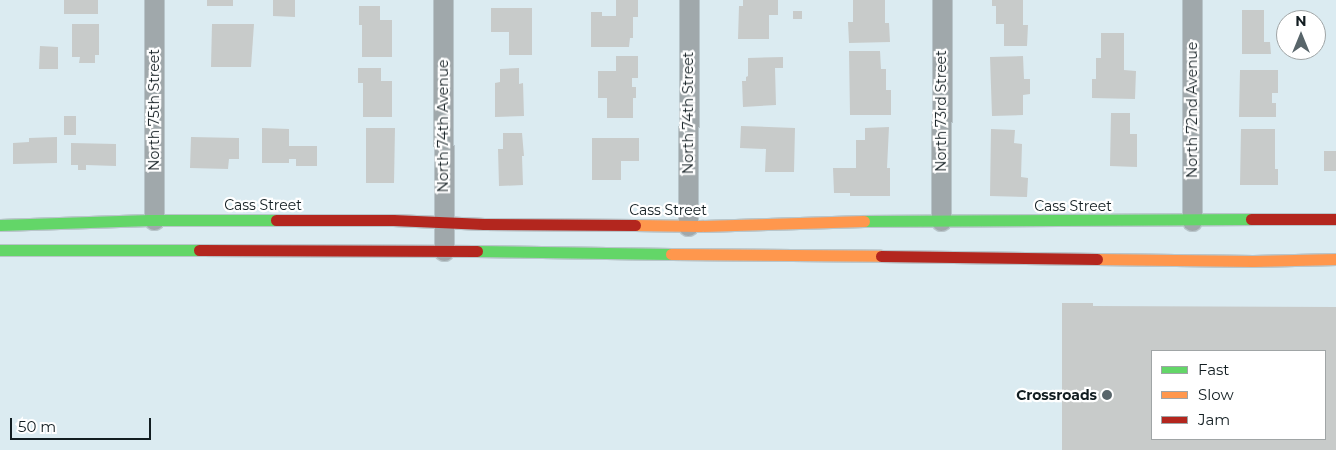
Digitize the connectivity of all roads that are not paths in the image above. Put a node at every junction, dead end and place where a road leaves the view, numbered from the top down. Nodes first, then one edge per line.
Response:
1 (154, 0) edge
2 (443, 0) edge
3 (689, 0) edge
4 (942, 0) edge
5 (1192, 0) edge
6 (1336, 219) edge
7 (154, 220) junction
8 (941, 221) junction
9 (1192, 221) junction
10 (444, 222) junction
11 (0, 225) edge
12 (688, 226) junction
13 (0, 250) edge
14 (444, 251) junction
15 (1336, 260) edge

1 - 7 street, North 75th Street
2 - 10 street, North 74th Avenue
3 - 12 street, North 74th Street
4 - 8 street, North 73rd Street
5 - 9 street, North 72nd Avenue
6 - 9 main road, Cass Street
7 - 10 main road, Cass Street
7 - 11 main road, Cass Street
8 - 9 main road, Cass Street
8 - 12 main road, Cass Street
10 - 12 main road, Cass Street
10 - 14 street, North 74th Avenue
13 - 14 main road
14 - 15 main road

